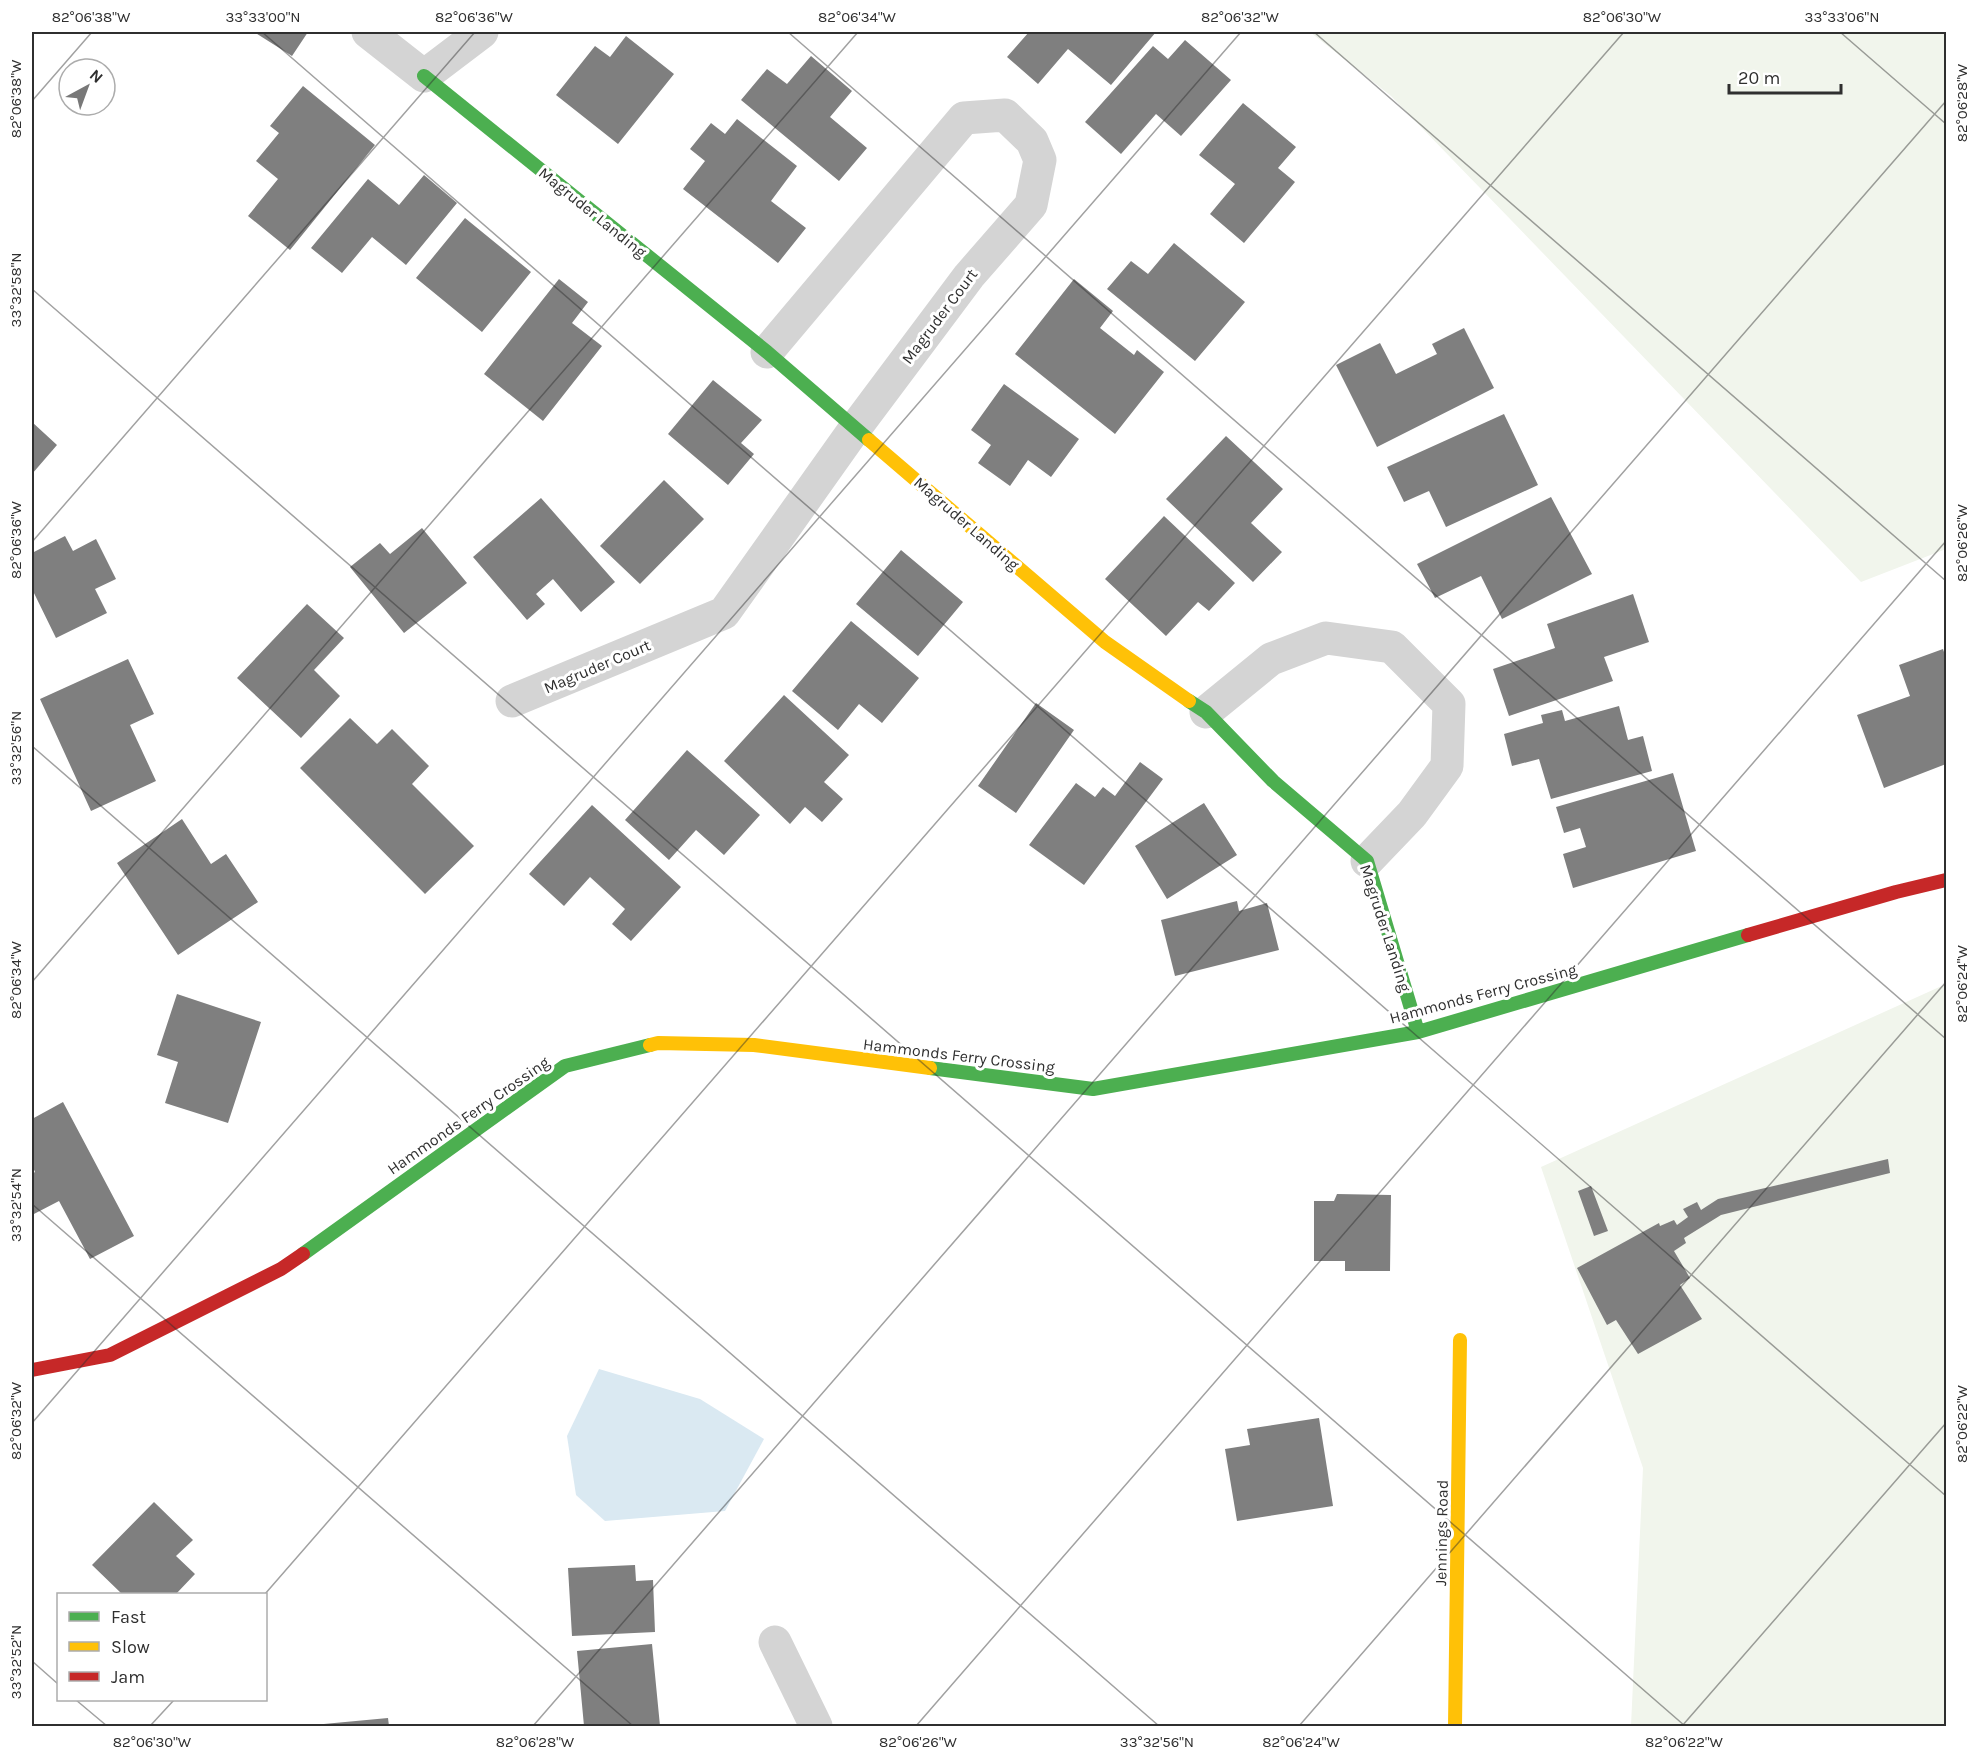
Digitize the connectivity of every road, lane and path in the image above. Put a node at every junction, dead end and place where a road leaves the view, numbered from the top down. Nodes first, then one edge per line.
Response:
1 (368, 32) edge
2 (482, 32) edge
3 (424, 76) junction
4 (767, 352) junction
5 (856, 427) junction
6 (512, 701) dead end
7 (1206, 712) junction
8 (1367, 861) junction
9 (1947, 880) edge
10 (1418, 1032) junction
11 (1460, 1340) dead end
12 (32, 1370) edge
13 (775, 1642) dead end
14 (816, 1726) edge
15 (1455, 1726) edge

1 - 3 street, Magruder Landing
2 - 3 street
3 - 4 street, Magruder Landing
4 - 5 street, Magruder Landing
4 - 5 street, Magruder Court
5 - 6 street, Magruder Court
5 - 7 street, Magruder Landing
7 - 8 street, Magruder Landing
7 - 8 street
8 - 10 street, Magruder Landing
9 - 10 street, Hammonds Ferry Crossing
10 - 12 street, Hammonds Ferry Crossing
11 - 15 street, Jennings Road
13 - 14 street

